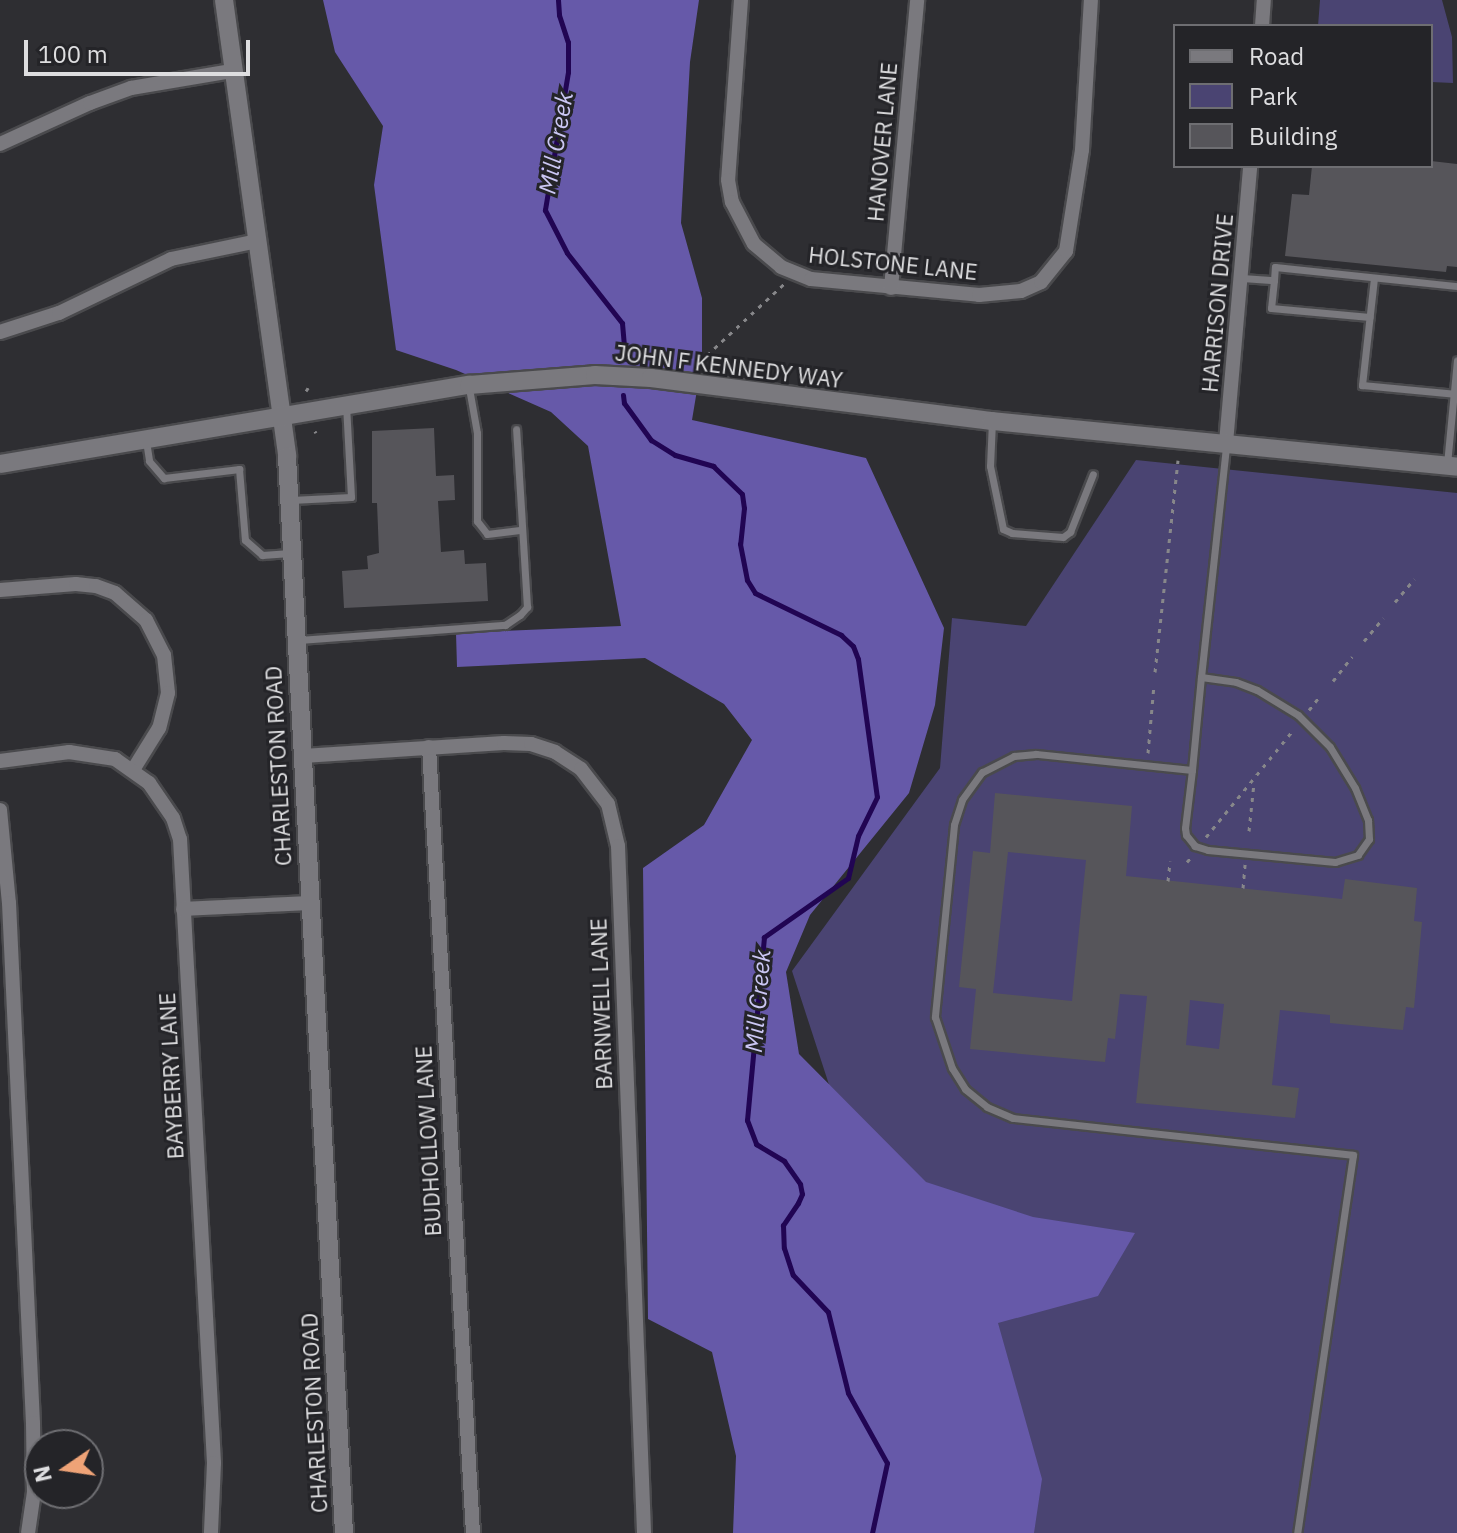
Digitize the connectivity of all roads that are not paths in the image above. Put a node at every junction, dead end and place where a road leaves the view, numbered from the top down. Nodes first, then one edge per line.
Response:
1 (224, 0) edge
2 (741, 0) edge
3 (917, 0) edge
4 (1091, 0) edge
5 (1264, 0) edge
6 (1262, 24) edge
7 (232, 71) junction
8 (0, 144) edge
9 (1250, 168) edge
10 (258, 241) junction
11 (1242, 278) junction
12 (1374, 278) junction
13 (1274, 280) junction
14 (1457, 286) edge
15 (891, 288) junction
16 (1370, 317) junction
17 (0, 332) edge
18 (1457, 360) edge
19 (469, 385) junction
20 (1455, 394) edge
21 (346, 406) junction
22 (283, 417) junction
23 (992, 421) junction
24 (516, 429) dead end
25 (146, 439) junction
26 (1226, 443) junction
27 (0, 464) edge
28 (1452, 466) edge
29 (1093, 474) dead end
30 (289, 501) junction
31 (522, 530) junction
32 (292, 553) junction
33 (0, 590) edge
34 (297, 640) junction
35 (1201, 677) junction
36 (429, 747) junction
37 (303, 756) junction
38 (0, 761) edge
39 (133, 770) junction
40 (1192, 770) junction
41 (0, 810) edge
42 (308, 903) junction
43 (183, 909) junction
44 (28, 1533) edge
45 (211, 1533) edge
46 (344, 1533) edge
47 (473, 1533) edge
48 (644, 1533) edge
49 (1297, 1533) edge

1 - 7 street, CHARLESTON ROAD
2 - 15 street, HOLSTONE LANE
3 - 15 street, HANOVER LANE
4 - 15 street, HOLSTONE LANE
5 - 6 street
7 - 8 street
7 - 10 street, CHARLESTON ROAD
9 - 11 street, HARRISON DRIVE
10 - 17 street
10 - 22 street, CHARLESTON ROAD
11 - 13 lane
11 - 26 street, HARRISON DRIVE
12 - 13 lane
12 - 14 lane
12 - 16 lane
13 - 16 lane
16 - 20 lane
18 - 20 lane
19 - 21 street, JOHN F KENNEDY WAY
19 - 23 street, JOHN F KENNEDY WAY
19 - 31 lane
20 - 28 lane
21 - 22 street, JOHN F KENNEDY WAY
21 - 30 lane
22 - 25 street, JOHN F KENNEDY WAY
22 - 30 street, CHARLESTON ROAD
23 - 26 street, JOHN F KENNEDY WAY
23 - 29 lane
24 - 31 lane
25 - 27 street, JOHN F KENNEDY WAY
25 - 32 lane
26 - 28 street, JOHN F KENNEDY WAY
26 - 35 lane
30 - 32 street, CHARLESTON ROAD
31 - 34 lane
32 - 34 street, CHARLESTON ROAD
33 - 39 street
34 - 37 street, CHARLESTON ROAD
35 - 40 lane
35 - 40 lane
36 - 37 street, BARNWELL LANE
36 - 47 street, BUDHOLLOW LANE
36 - 48 street, BARNWELL LANE
37 - 42 street, CHARLESTON ROAD
38 - 39 street, BAYBERRY LANE
39 - 43 street, BAYBERRY LANE
40 - 49 lane
41 - 44 street
42 - 43 street
42 - 46 street, CHARLESTON ROAD
43 - 45 street, BAYBERRY LANE

